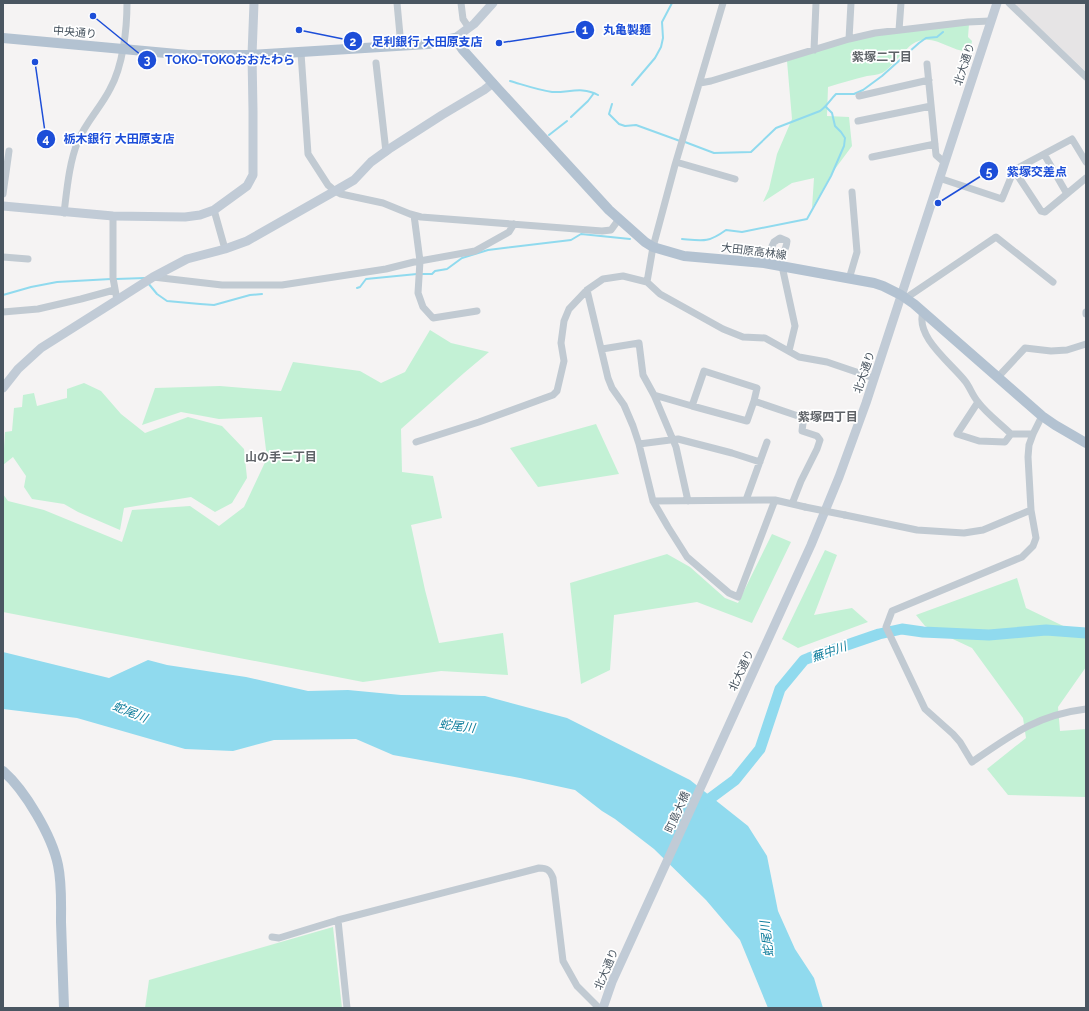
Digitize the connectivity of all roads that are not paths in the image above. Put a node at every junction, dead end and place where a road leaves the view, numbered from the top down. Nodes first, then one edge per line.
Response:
1 (127, 3) edge
2 (254, 3) edge
3 (397, 3) edge
4 (461, 3) edge
5 (493, 3) edge
6 (723, 3) edge
7 (816, 3) edge
8 (851, 3) edge
9 (901, 3) edge
10 (997, 3) edge
11 (1009, 3) edge
12 (990, 21) junction
13 (469, 28) junction
14 (899, 30) junction
15 (3, 38) edge
16 (455, 38) junction
17 (850, 39) junction
18 (401, 46) junction
19 (123, 48) junction
20 (814, 50) junction
21 (301, 53) junction
22 (252, 55) junction
23 (376, 63) dead end
24 (927, 64) dead end
25 (1086, 77) edge
26 (928, 80) junction
27 (493, 83) junction
28 (700, 83) junction
29 (859, 96) dead end
30 (931, 106) junction
31 (858, 121) dead end
32 (935, 144) junction
33 (9, 151) dead end
34 (386, 152) junction
35 (1044, 154) junction
36 (872, 157) dead end
37 (676, 162) junction
38 (944, 162) junction
39 (1086, 162) edge
40 (1014, 170) junction
41 (939, 178) junction
42 (1086, 178) edge
43 (735, 179) dead end
44 (335, 191) junction
45 (852, 192) dead end
46 (3, 194) edge
47 (1067, 194) junction
48 (3, 206) edge
49 (214, 210) junction
50 (64, 213) junction
51 (414, 215) junction
52 (113, 216) junction
53 (620, 219) junction
54 (514, 224) junction
55 (653, 247) junction
56 (225, 249) junction
57 (3, 257) edge
58 (28, 259) dead end
59 (420, 261) junction
60 (764, 263) junction
61 (780, 266) junction
62 (153, 277) junction
63 (849, 278) junction
64 (647, 282) junction
65 (1053, 282) dead end
66 (114, 290) junction
67 (587, 290) junction
68 (903, 297) junction
69 (116, 300) junction
70 (477, 311) dead end
71 (3, 312) edge
72 (923, 312) junction
73 (1086, 344) edge
74 (602, 349) junction
75 (789, 351) junction
76 (998, 377) junction
77 (874, 378) junction
78 (4, 386) edge
79 (654, 395) junction
80 (754, 401) junction
81 (978, 402) junction
82 (692, 406) junction
83 (1042, 416) junction
84 (1011, 434) junction
85 (1033, 434) junction
86 (673, 439) junction
87 (416, 442) dead end
88 (767, 442) dead end
89 (1086, 443) edge
90 (639, 444) junction
91 (760, 462) junction
92 (746, 500) junction
93 (775, 500) junction
94 (653, 501) junction
95 (688, 501) junction
96 (792, 504) junction
97 (1032, 510) junction
98 (1086, 709) edge
99 (714, 759) joint
100 (3, 771) edge
101 (662, 874) joint
102 (338, 920) junction
103 (272, 937) dead end
104 (64, 1008) edge
105 (347, 1008) edge
106 (599, 1008) edge
107 (603, 1008) edge

1 - 19 street
2 - 22 street
3 - 18 street
4 - 13 street
5 - 13 street
6 - 28 street
7 - 20 street
8 - 17 street
9 - 14 street
10 - 12 street, 北大通り
11 - 25 street
12 - 14 street
12 - 38 street, 北大通り
13 - 16 street
14 - 17 street
15 - 19 main road, 中央通り
16 - 18 main road, 中央通り
16 - 27 main road, 大田原高林線
17 - 20 street
18 - 21 main road, 中央通り
19 - 22 main road, 中央通り
19 - 50 street
20 - 28 street
21 - 22 main road, 中央通り
21 - 44 street
22 - 49 street
23 - 34 street
24 - 26 street
26 - 29 street
26 - 30 street
27 - 34 street
27 - 53 main road, 大田原高林線
28 - 37 street
30 - 31 street
30 - 32 street
32 - 36 street
32 - 38 street
33 - 46 street
34 - 44 street
35 - 39 street
35 - 40 street
35 - 47 street
37 - 43 street
37 - 55 street
38 - 41 street, 北大通り
40 - 41 street
40 - 47 street
41 - 68 street, 北大通り
42 - 47 street
44 - 51 street
44 - 56 street
45 - 63 street
48 - 50 street
49 - 52 street
49 - 56 street
50 - 52 street
51 - 54 street
51 - 59 street
52 - 66 street
53 - 54 street
53 - 55 main road, 大田原高林線
54 - 59 street
55 - 60 main road, 大田原高林線
55 - 64 street
56 - 62 street
57 - 58 street
59 - 62 street
59 - 70 street
60 - 61 main road, 大田原高林線
60 - 61 street
61 - 63 main road, 大田原高林線
61 - 75 street
62 - 69 street
63 - 68 main road, 大田原高林線
64 - 67 street
64 - 75 street
65 - 68 street
66 - 69 street
66 - 71 street
67 - 74 street
67 - 87 street
68 - 72 main road, 大田原高林線
68 - 77 street, 北大通り
69 - 78 street
72 - 76 main road, 大田原高林線
72 - 81 street
73 - 76 street
74 - 79 street
74 - 90 street
75 - 77 street
76 - 83 main road, 大田原高林線
77 - 99 street, 北大通り
79 - 82 street
79 - 86 street
80 - 82 street
80 - 82 street
80 - 96 street
81 - 84 street
81 - 84 street
83 - 85 street
83 - 89 main road, 大田原高林線
84 - 85 street
85 - 97 street
86 - 90 street
86 - 91 street
86 - 95 street
88 - 91 street
90 - 94 street
91 - 92 street
92 - 93 street
92 - 95 street
93 - 94 street
93 - 96 street
94 - 95 street
96 - 97 street, bridge
97 - 98 street
99 - 101 street, 町島大橋
100 - 104 main road
101 - 107 street, 北大通り
102 - 103 street
102 - 105 street
102 - 106 street

